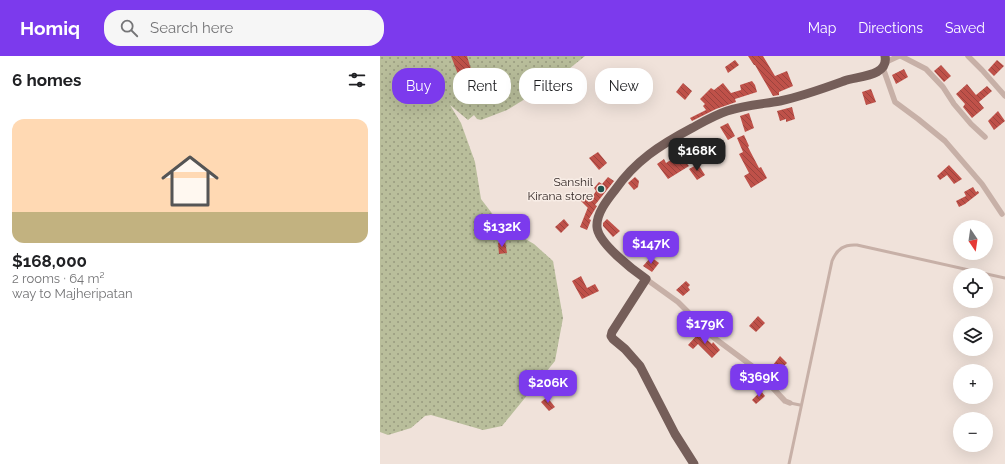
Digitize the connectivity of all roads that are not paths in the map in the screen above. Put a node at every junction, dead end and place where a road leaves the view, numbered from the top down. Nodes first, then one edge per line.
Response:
1 (900, 56) edge
2 (968, 56) edge
3 (885, 62) edge
4 (1005, 96) edge
5 (985, 137) dead end
6 (1002, 214) dead end
7 (1005, 278) edge
8 (646, 279) junction
9 (790, 402) joint
10 (800, 405) junction
11 (694, 464) edge
12 (789, 464) edge

1 - 3 street
1 - 5 street
2 - 4 street
3 - 6 street
3 - 8 main road
7 - 10 lane
8 - 9 street
8 - 11 main road
9 - 10 lane
10 - 12 lane

